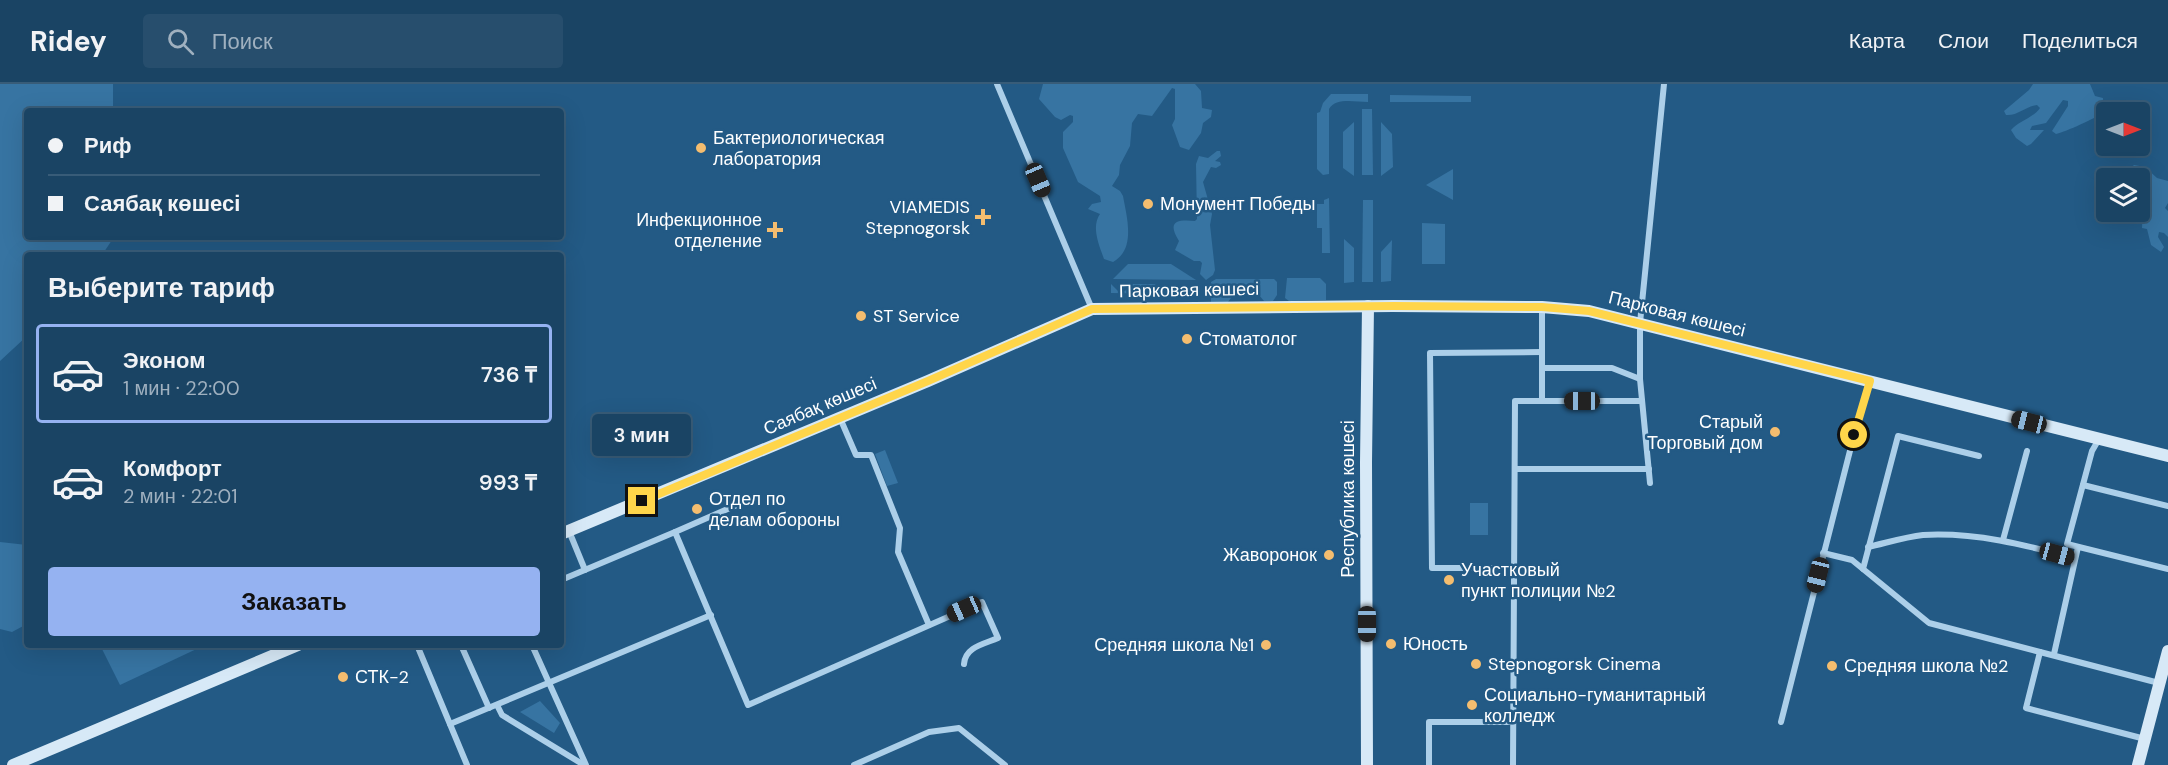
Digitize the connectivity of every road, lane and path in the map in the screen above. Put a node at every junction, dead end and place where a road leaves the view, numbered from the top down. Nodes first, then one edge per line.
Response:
1 (997, 84) edge
2 (1664, 84) edge
3 (1368, 306) junction
4 (1542, 307) junction
5 (1092, 309) junction
6 (1640, 323) junction
7 (1542, 352) junction
8 (1542, 368) junction
9 (1640, 379) junction
10 (1870, 381) junction
11 (1542, 401) junction
12 (1642, 401) junction
13 (840, 418) junction
14 (2099, 439) junction
15 (2027, 451) dead end
16 (1979, 456) dead end
17 (2168, 456) edge
18 (1515, 469) junction
19 (1649, 469) junction
20 (1650, 483) dead end
21 (2083, 485) junction
22 (739, 504) dead end
23 (2168, 506) edge
24 (675, 532) junction
25 (565, 533) edge
26 (2003, 540) junction
27 (1868, 547) junction
28 (2078, 547) junction
29 (1823, 553) junction
30 (2075, 558) junction
31 (1514, 568) junction
32 (1863, 569) junction
33 (2168, 569) edge
34 (585, 570) junction
35 (564, 579) edge
36 (711, 615) junction
37 (929, 625) junction
38 (291, 648) edge
39 (418, 648) edge
40 (462, 648) edge
41 (533, 648) edge
42 (2168, 651) edge
43 (2040, 652) junction
44 (2054, 654) junction
45 (964, 664) dead end
46 (548, 682) junction
47 (2160, 683) junction
48 (497, 705) junction
49 (489, 708) junction
50 (1513, 722) junction
51 (1781, 722) dead end
52 (450, 724) junction
53 (2145, 738) junction
54 (13, 765) edge
55 (467, 765) edge
56 (585, 765) edge
57 (854, 765) edge
58 (1005, 765) edge
59 (1367, 765) edge
60 (1429, 765) edge
61 (1513, 765) edge
62 (2138, 765) edge

1 - 5 street
2 - 6 street
3 - 4 street, Парковая көшесі
3 - 5 street, Парковая көшесі
3 - 59 street, Республика көшесі
4 - 6 street, Парковая көшесі
4 - 7 street
5 - 13 street, Саябақ көшесі
6 - 9 street
6 - 10 street, Парковая көшесі
7 - 8 street
7 - 31 street
8 - 9 street
8 - 11 street
9 - 12 street
10 - 14 street, Парковая көшесі
10 - 29 street
11 - 12 street
11 - 18 street
12 - 19 street
13 - 25 street, Саябақ көшесі
13 - 37 street
14 - 17 street, Парковая көшесі
14 - 21 street
15 - 26 street
16 - 27 street
18 - 19 street
18 - 31 street
19 - 20 street
21 - 23 street
21 - 28 street
22 - 24 street
24 - 34 street
24 - 36 street
25 - 34 street
26 - 27 street
26 - 30 street
27 - 32 street
28 - 30 street
28 - 33 street
29 - 32 street
29 - 51 street
30 - 44 street
31 - 50 street
32 - 43 street
34 - 35 street
36 - 37 street
36 - 46 street
37 - 45 street
38 - 54 street
39 - 52 street
40 - 49 street
41 - 46 street
42 - 47 street
43 - 44 street
43 - 53 street
44 - 47 street
46 - 48 street
46 - 56 street
47 - 53 street
48 - 49 street
48 - 56 street
49 - 52 street
50 - 60 street
50 - 61 street
52 - 55 street
53 - 62 street
57 - 58 street

